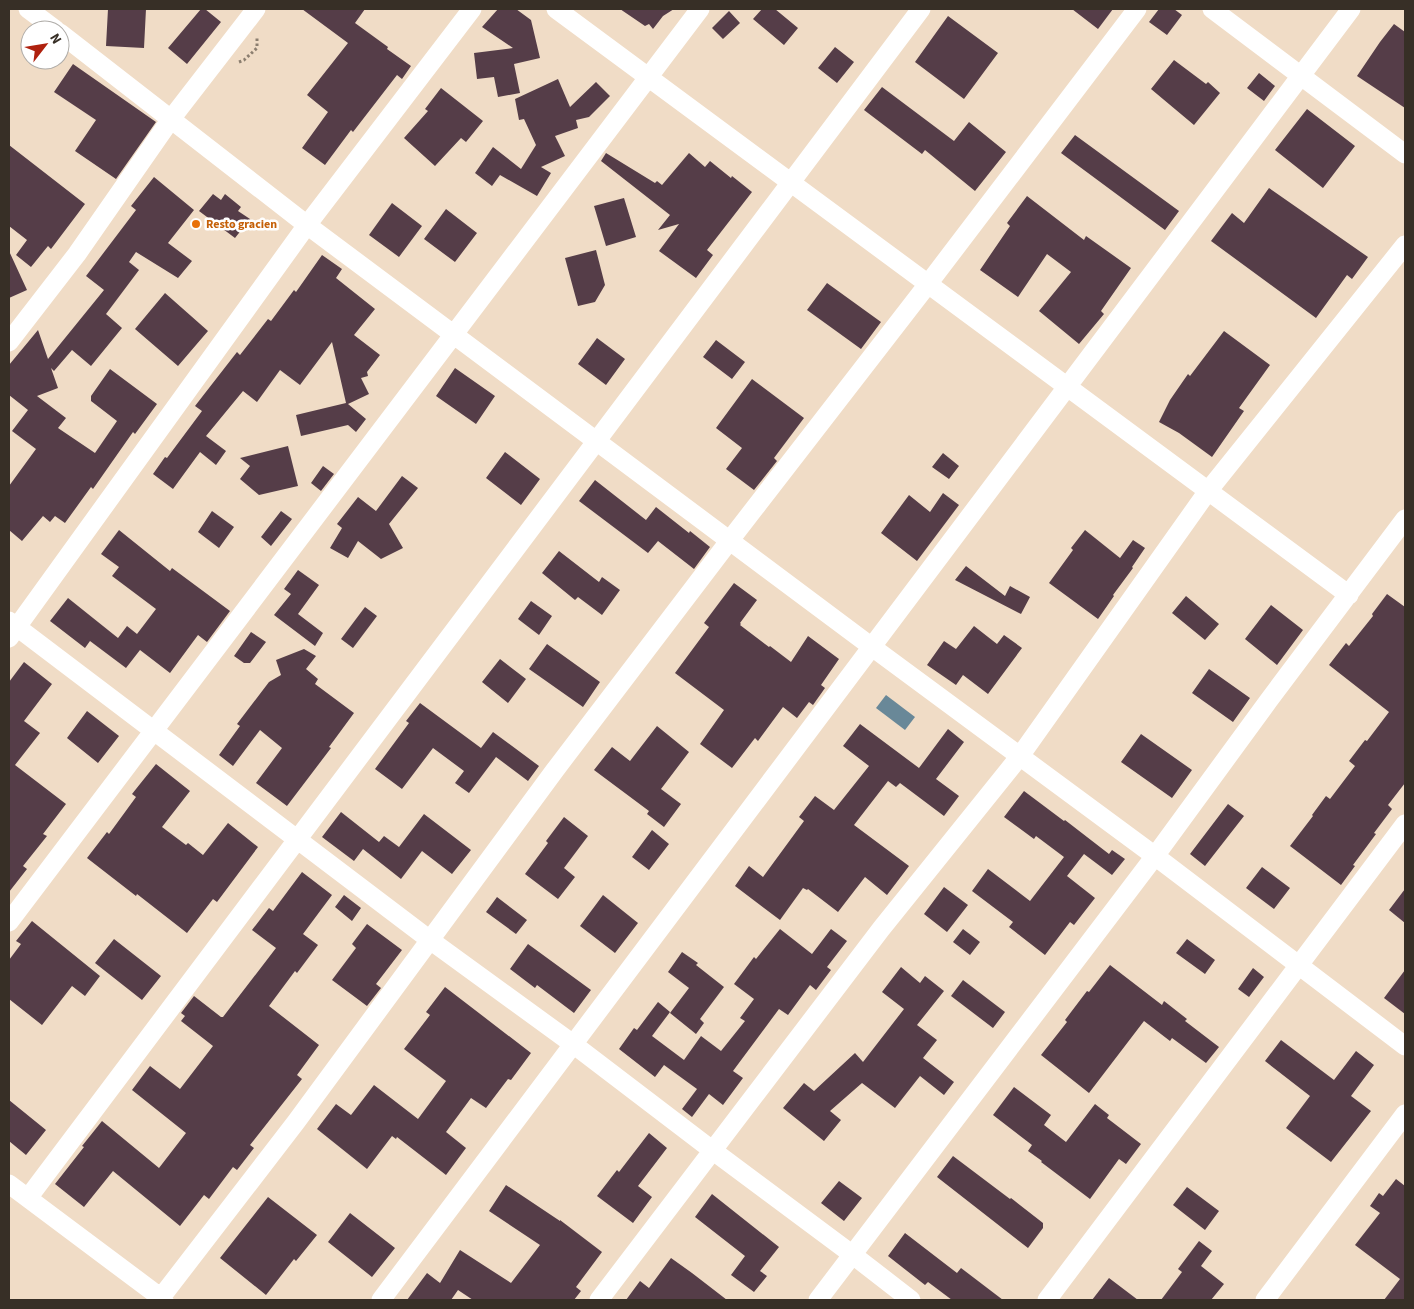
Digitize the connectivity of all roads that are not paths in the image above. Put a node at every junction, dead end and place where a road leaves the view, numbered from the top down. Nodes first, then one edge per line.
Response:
1 (28, 9) edge
2 (256, 9) edge
3 (472, 9) edge
4 (556, 9) edge
5 (700, 9) edge
6 (921, 9) edge
7 (1137, 9) edge
8 (1212, 9) edge
9 (1351, 9) edge
10 (43, 20) edge
11 (70, 41) edge
12 (1301, 76) junction
13 (649, 77) junction
14 (171, 119) junction
15 (1405, 154) edge
16 (790, 182) junction
17 (307, 225) junction
18 (1405, 245) edge
19 (928, 284) junction
20 (454, 334) junction
21 (9, 342) edge
22 (1067, 387) junction
23 (596, 441) junction
24 (1208, 491) junction
25 (1405, 519) edge
26 (730, 540) junction
27 (1349, 595) junction
28 (12, 629) edge
29 (872, 647) junction
30 (154, 730) junction
31 (1020, 756) junction
32 (1405, 824) edge
33 (297, 839) junction
34 (1155, 856) junction
35 (9, 922) edge
36 (430, 940) junction
37 (1299, 964) junction
38 (573, 1044) junction
39 (1405, 1046) edge
40 (1405, 1114) edge
41 (712, 1150) junction
42 (9, 1184) edge
43 (28, 1198) junction
44 (853, 1255) junction
45 (162, 1299) edge
46 (381, 1300) edge
47 (599, 1300) edge
48 (818, 1300) edge
49 (911, 1300) edge
50 (1047, 1300) edge
51 (1265, 1300) edge

1 - 10 street
2 - 14 street
3 - 17 street
4 - 13 street
5 - 13 street
6 - 16 street
7 - 19 street
8 - 12 street
9 - 12 street
11 - 14 street
12 - 15 street
12 - 22 street
13 - 16 street
13 - 20 street
14 - 17 street
14 - 21 street
16 - 19 street
16 - 23 street
17 - 20 street
17 - 28 street
18 - 24 street
19 - 22 street
19 - 26 street
20 - 23 street
20 - 30 street
22 - 24 street
22 - 29 street
23 - 26 street
23 - 33 street
24 - 27 street
24 - 31 street
25 - 27 street
26 - 29 street
26 - 36 street
27 - 34 street
28 - 30 street
29 - 31 street
29 - 38 street
30 - 33 street
30 - 35 street
31 - 34 street
31 - 41 street
32 - 37 street
33 - 36 street
33 - 43 street
34 - 37 street
34 - 44 street
36 - 38 street
36 - 45 street
37 - 39 street
37 - 50 street
38 - 41 street
38 - 46 street
40 - 51 street
41 - 44 street
41 - 47 street
42 - 43 street
43 - 45 street
44 - 48 street
44 - 49 street

